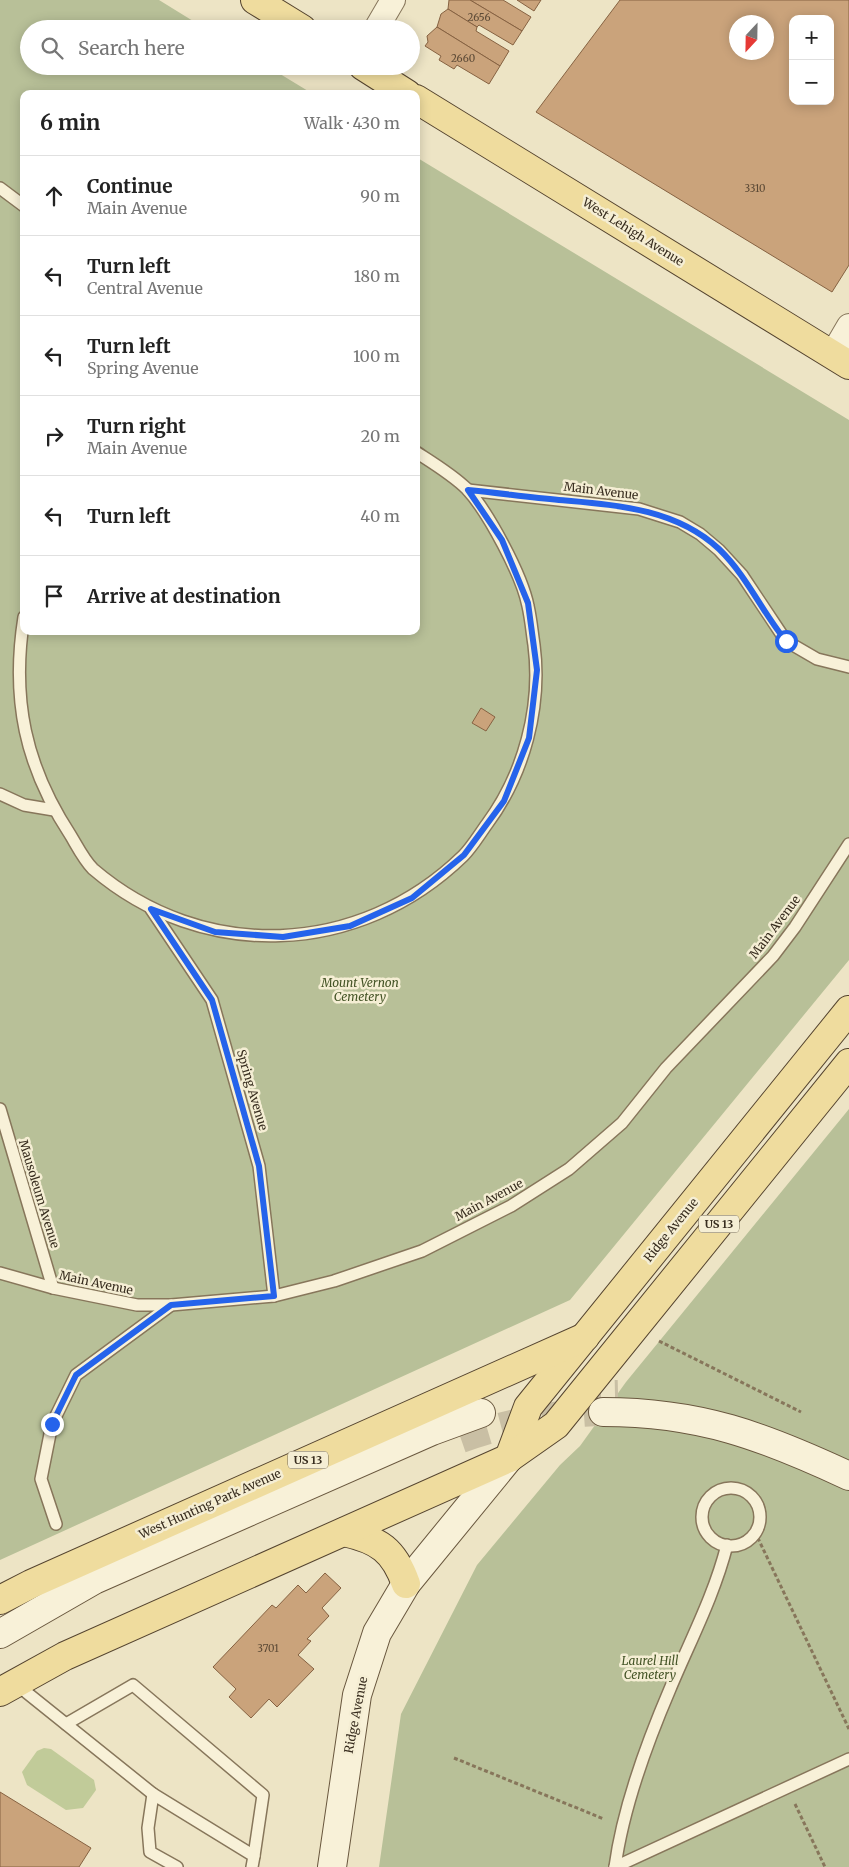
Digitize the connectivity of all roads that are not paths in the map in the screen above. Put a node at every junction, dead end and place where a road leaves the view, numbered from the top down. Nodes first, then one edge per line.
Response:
1 (255, 0) edge
2 (393, 0) edge
3 (287, 20) edge
4 (381, 20) edge
5 (377, 75) edge
6 (401, 90) edge
7 (420, 101) edge
8 (0, 188) edge
9 (20, 203) edge
10 (849, 326) edge
11 (840, 360) edge
12 (420, 455) edge
13 (468, 490) junction
14 (22, 635) edge
15 (849, 667) edge
16 (0, 794) edge
17 (54, 810) junction
18 (849, 844) edge
19 (151, 909) junction
20 (849, 1010) edge
21 (849, 1064) edge
22 (0, 1109) edge
23 (0, 1273) edge
24 (53, 1288) junction
25 (274, 1296) junction
26 (171, 1305) junction
27 (585, 1337) junction
28 (481, 1413) dead end
29 (460, 1439) tunnel mouth
30 (849, 1456) edge
31 (509, 1458) junction
32 (849, 1476) edge
33 (56, 1524) dead end
34 (344, 1532) junction
35 (727, 1545) junction
36 (406, 1584) junction
37 (0, 1600) edge
38 (0, 1634) edge
39 (0, 1655) edge
40 (7, 1687) edge
41 (66, 1724) junction
42 (849, 1759) edge
43 (153, 1794) junction
44 (253, 1861) edge
45 (177, 1867) edge
46 (332, 1867) edge
47 (615, 1867) edge

1 - 3 main road
2 - 4 street
5 - 6 main road
7 - 11 main road, West Lehigh Avenue
8 - 9 lane
10 - 11 street
12 - 13 lane
13 - 15 lane, Main Avenue
13 - 19 lane
14 - 17 lane
16 - 17 lane
17 - 19 lane
18 - 25 lane, Main Avenue
19 - 25 lane, Spring Avenue
20 - 27 main road, Ridge Avenue / US 13
21 - 31 main road, Ridge Avenue / US 13
22 - 24 lane, Mausoleum Avenue
23 - 24 lane, Main Avenue
24 - 26 lane, Main Avenue
25 - 26 lane, Main Avenue
26 - 33 lane
27 - 31 main road, Ridge Avenue
27 - 37 main road, West Hunting Park Avenue / US 13
28 - 38 main road, West Hunting Park Avenue
29 - 39 main road
30 - 32 main road
31 - 34 main road, US 13
31 - 36 main road, Ridge Avenue
34 - 36 main road
34 - 40 main road, US 13
35 - 35 lane
35 - 47 lane
36 - 46 main road, Ridge Avenue
40 - 41 lane
41 - 43 lane
41 - 44 lane
42 - 47 lane
43 - 44 lane
43 - 45 lane

